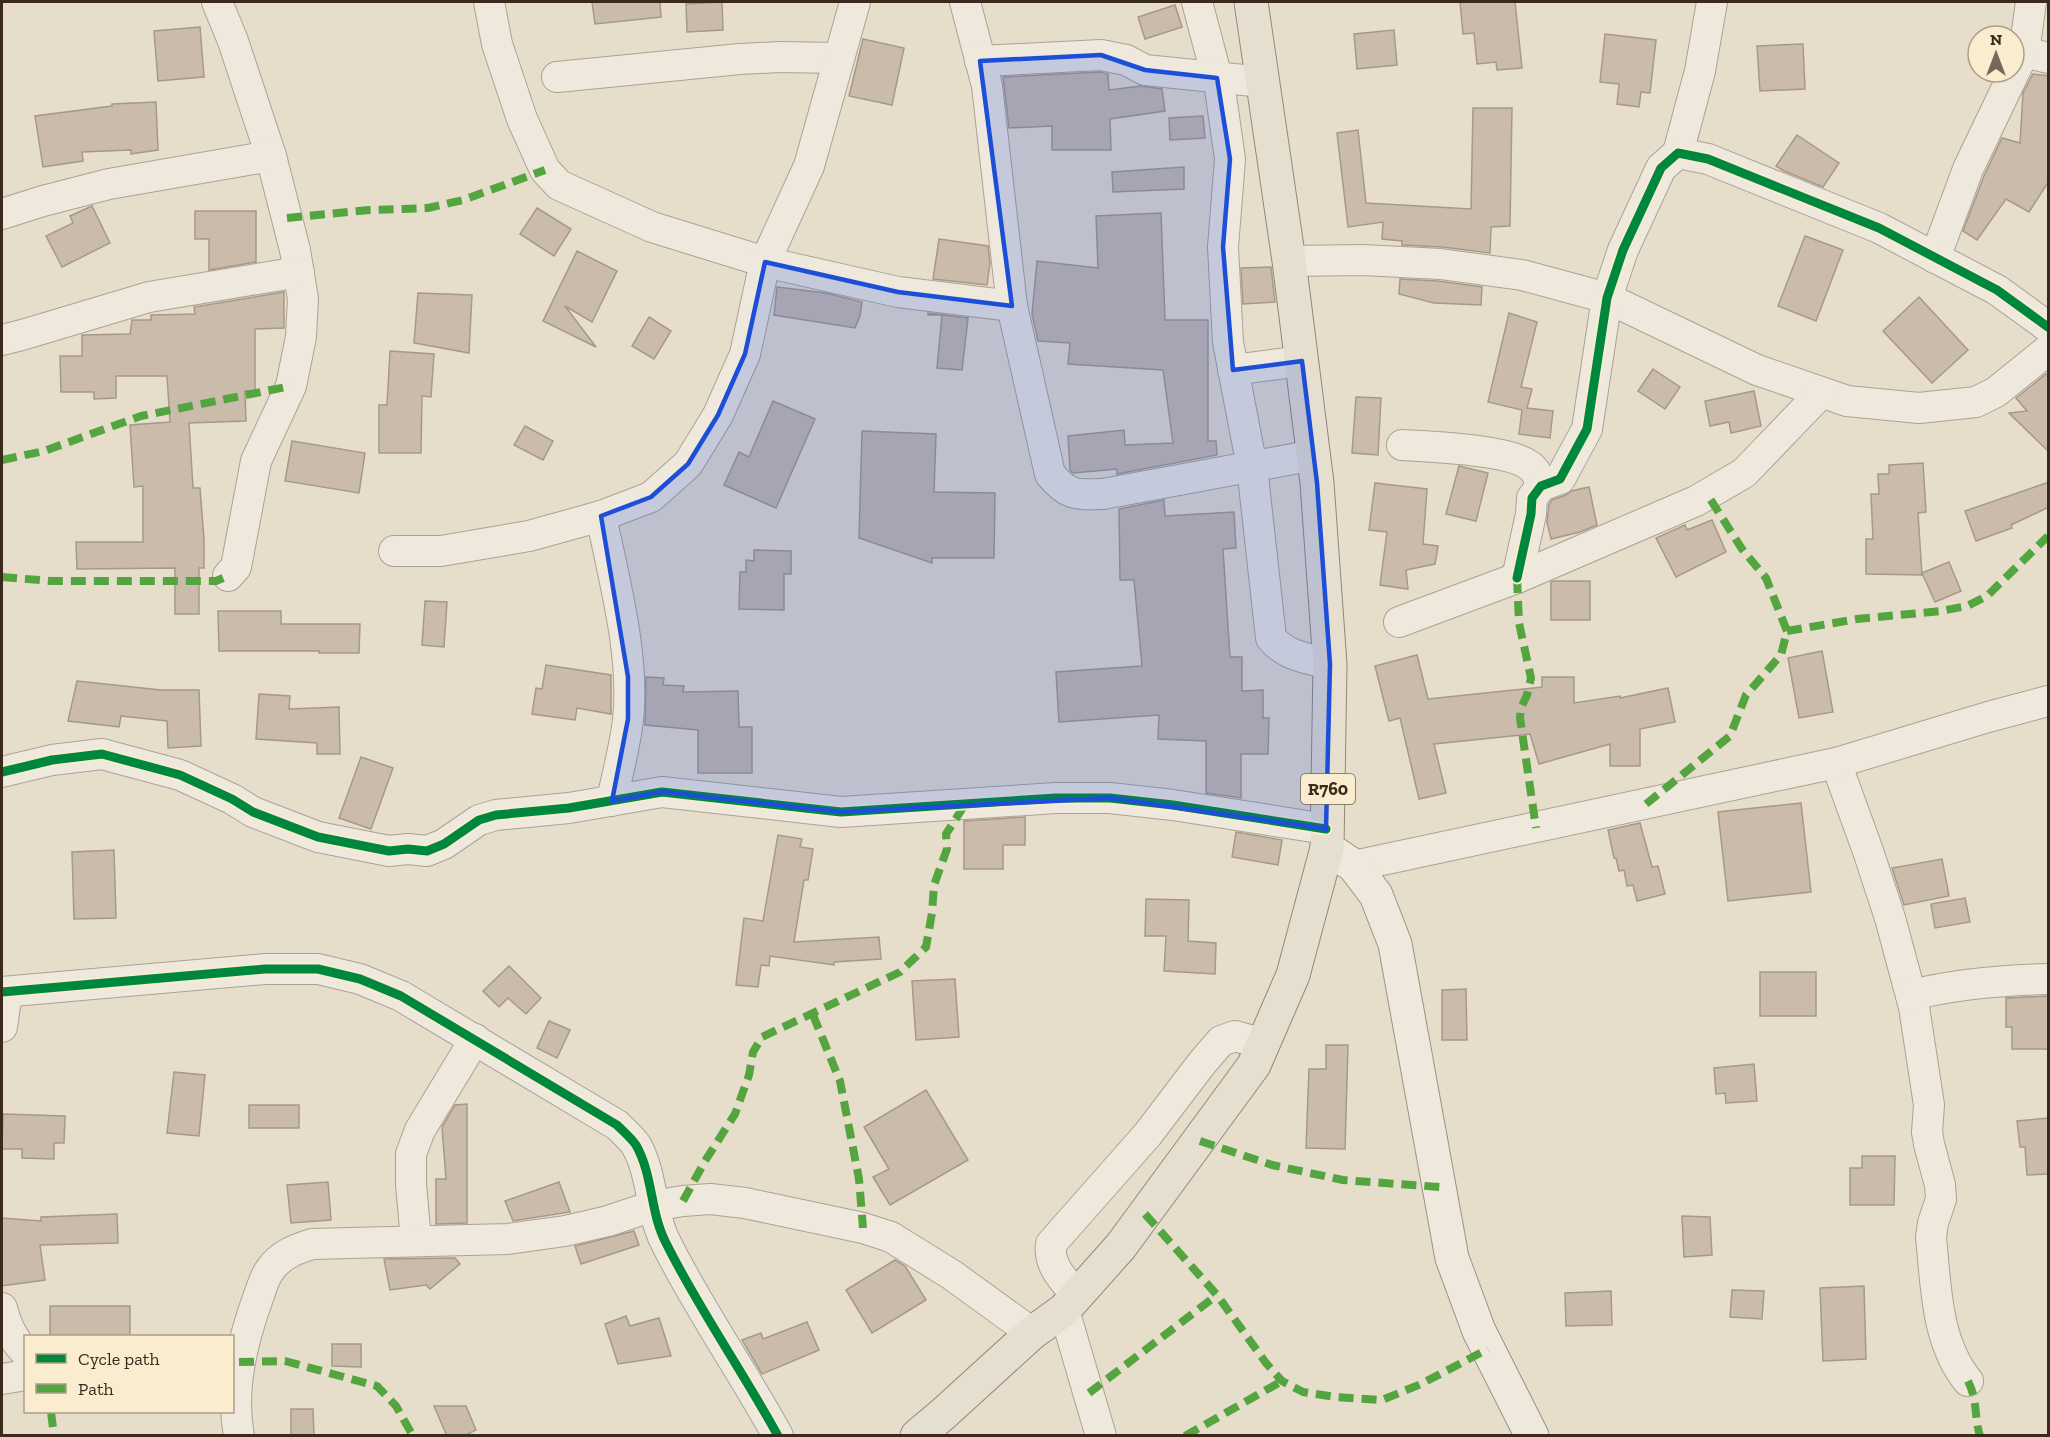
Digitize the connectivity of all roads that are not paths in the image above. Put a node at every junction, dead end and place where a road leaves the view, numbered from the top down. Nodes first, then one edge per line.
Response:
1 (217, 2) edge
2 (489, 2) edge
3 (855, 2) edge
4 (964, 2) edge
5 (1197, 2) edge
6 (1251, 2) edge
7 (1712, 2) edge
8 (2031, 2) edge
9 (2036, 55) edge
10 (839, 58) junction
11 (980, 62) junction
12 (557, 77) dead end
13 (1217, 78) junction
14 (1263, 82) junction
15 (1678, 153) junction
16 (271, 156) junction
17 (2, 214) edge
18 (1935, 258) junction
19 (1289, 261) junction
20 (765, 262) junction
21 (299, 272) junction
22 (1607, 298) junction
23 (1012, 306) junction
24 (2049, 327) edge
25 (2, 340) edge
26 (2049, 350) edge
27 (1302, 360) junction
28 (1233, 370) junction
29 (1821, 393) junction
30 (1402, 445) dead end
31 (1314, 455) junction
32 (1252, 467) junction
33 (1541, 486) junction
34 (601, 516) junction
35 (394, 551) dead end
36 (228, 576) dead end
37 (1517, 578) junction
38 (1399, 622) dead end
39 (1330, 664) junction
40 (2049, 700) edge
41 (1836, 763) junction
42 (2, 772) edge
43 (612, 801) junction
44 (1326, 838) junction
45 (1354, 867) junction
46 (2049, 979) edge
47 (4, 992) edge
48 (1911, 995) junction
49 (2, 1027) edge
50 (475, 1039) junction
51 (1263, 1044) junction
52 (653, 1206) junction
53 (416, 1241) junction
54 (1070, 1303) junction
55 (2, 1308) edge
56 (1032, 1333) junction
57 (24, 1351) edge
58 (236, 1362) edge
59 (24, 1375) edge
60 (2, 1379) edge
61 (1968, 1382) dead end
62 (239, 1436) edge
63 (778, 1436) edge
64 (917, 1436) edge
65 (1101, 1436) edge
66 (1532, 1436) edge

1 - 16 street
2 - 20 street
3 - 10 street
4 - 11 street
5 - 13 street
6 - 14 main road, R760
7 - 15 street
8 - 9 street
9 - 18 street
10 - 12 street
10 - 20 street
11 - 13 street
11 - 23 street
13 - 14 street
13 - 28 street
14 - 19 main road, R760
15 - 18 street
15 - 22 street
16 - 17 street
16 - 21 street
18 - 24 street
19 - 22 street
19 - 27 main road, R760
20 - 23 street
20 - 34 street
21 - 25 street
21 - 36 street
22 - 29 street
22 - 33 street
23 - 32 street
26 - 29 street
27 - 28 street
27 - 31 main road, R760
28 - 32 street
29 - 37 street
30 - 33 street
31 - 32 street
31 - 39 main road, R760
32 - 39 street
33 - 37 street
34 - 35 street
34 - 43 street
37 - 38 street
39 - 44 main road, R760
40 - 41 street
41 - 45 street
41 - 48 street
42 - 43 street
43 - 44 street
44 - 45 street
44 - 51 main road, R760
45 - 66 street
46 - 48 street
47 - 49 street
47 - 50 street
48 - 61 street
50 - 52 street
50 - 53 street
51 - 54 main road, R760
51 - 54 street
52 - 53 street
52 - 56 street
52 - 63 street
53 - 58 street
54 - 56 main road, R760
54 - 65 street
55 - 57 street
56 - 64 main road, R760
58 - 62 street
59 - 60 street

